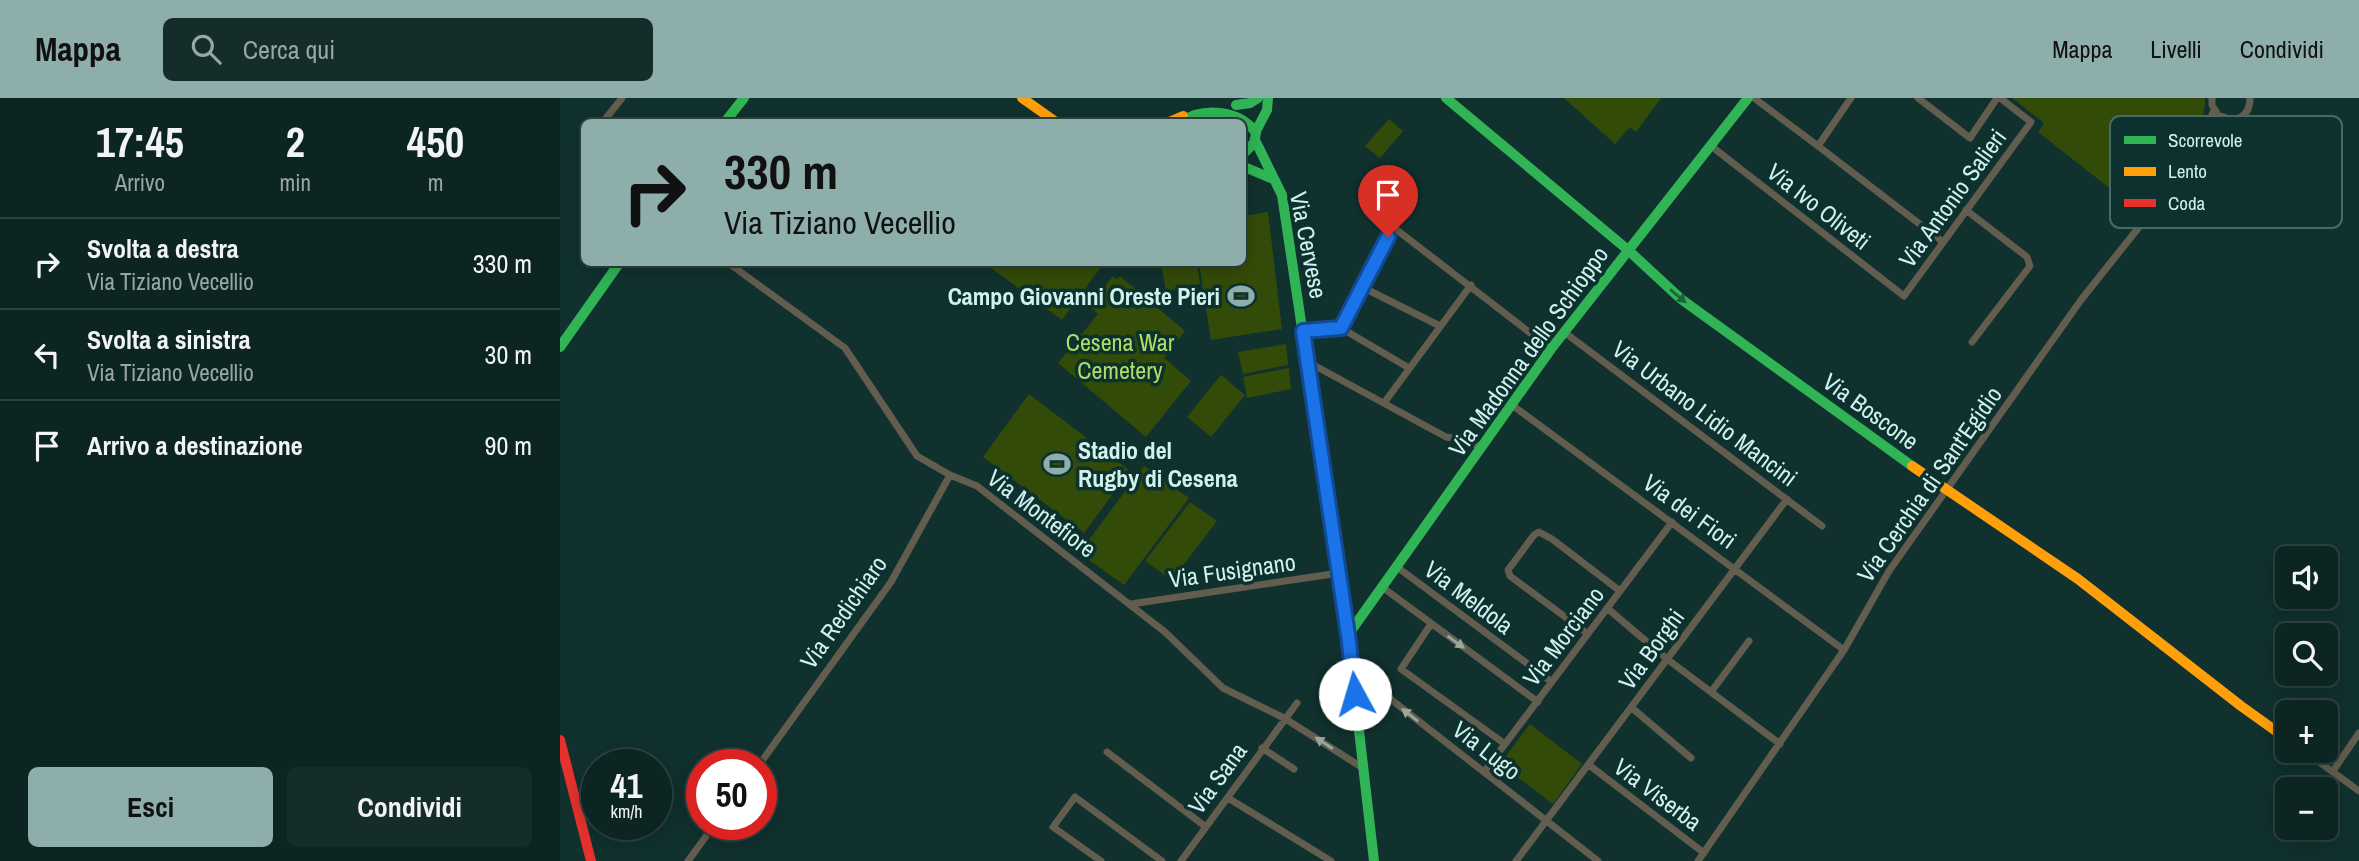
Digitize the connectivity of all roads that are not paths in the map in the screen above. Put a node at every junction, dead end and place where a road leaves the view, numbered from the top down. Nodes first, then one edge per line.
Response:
1 (622, 98) edge
2 (744, 98) edge
3 (1022, 98) edge
4 (1258, 98) edge
5 (1268, 98) edge
6 (1446, 98) edge
7 (1748, 98) edge
8 (1754, 98) edge
9 (1851, 98) edge
10 (1918, 98) edge
11 (1998, 98) edge
12 (2212, 98) edge
13 (2250, 98) edge
14 (1211, 102) dead end
15 (2214, 110) junction
16 (2212, 116) edge
17 (2220, 116) edge
18 (2243, 116) edge
19 (605, 119) edge
20 (727, 119) edge
21 (1052, 119) edge
22 (1181, 119) edge
23 (1255, 136) junction
24 (1711, 146) junction
25 (1818, 146) junction
26 (1246, 152) edge
27 (1246, 168) edge
28 (1273, 179) junction
29 (1966, 210) junction
30 (2138, 228) edge
31 (1943, 242) junction
32 (1628, 250) junction
33 (617, 266) edge
34 (732, 266) edge
35 (1471, 285) junction
36 (1362, 287) junction
37 (1904, 296) joint
38 (1440, 326) junction
39 (1341, 328) junction
40 (1303, 331) junction
41 (1564, 332) junction
42 (1972, 342) dead end
43 (560, 347) edge
44 (1551, 349) junction
45 (1308, 362) junction
46 (1409, 368) junction
47 (1384, 402) junction
48 (1512, 405) junction
49 (1482, 448) junction
50 (950, 475) junction
51 (1946, 491) junction
52 (1787, 499) junction
53 (1672, 522) junction
54 (1822, 526) dead end
55 (1397, 567) junction
56 (1736, 568) junction
57 (1339, 573) junction
58 (1381, 587) junction
59 (1620, 591) junction
60 (1131, 604) junction
61 (1607, 608) junction
62 (1431, 624) junction
63 (1588, 634) junction
64 (1348, 635) junction
65 (1749, 641) dead end
66 (1844, 650) junction
67 (1667, 659) junction
68 (1352, 669) junction
69 (1552, 682) junction
70 (1711, 692) junction
71 (1538, 702) junction
72 (1297, 703) dead end
73 (1632, 708) junction
74 (1284, 718) junction
75 (2275, 730) edge
76 (2359, 733) edge
77 (560, 740) edge
78 (1505, 744) junction
79 (1780, 744) junction
80 (1262, 748) junction
81 (771, 749) edge
82 (1107, 751) dead end
83 (1691, 758) dead end
84 (2322, 763) edge
85 (1589, 765) junction
86 (1363, 768) junction
87 (1294, 769) dead end
88 (2333, 771) junction
89 (1484, 772) junction
90 (2359, 792) edge
91 (1228, 797) junction
92 (1546, 821) junction
93 (1206, 827) junction
94 (703, 840) edge
95 (1704, 853) junction
96 (591, 861) edge
97 (688, 861) edge
98 (1101, 861) edge
99 (1162, 861) edge
100 (1181, 861) edge
101 (1331, 861) edge
102 (1374, 861) edge
103 (1516, 861) edge
104 (1598, 861) edge
105 (1698, 861) edge

1 - 19 street
2 - 20 street
3 - 21 street
4 - 23 street, Via Cervese
5 - 23 street
6 - 32 street, Via Boscone
7 - 24 street, Via Madonna dello Schioppo
8 - 25 street
9 - 25 street
10 - 11 street
11 - 29 street, Via Antonio Salieri
12 - 15 street
13 - 18 street, Via Cerchia di Sant'Egidio
14 - 22 street
15 - 16 street, Via Cerchia di Sant'Egidio
15 - 17 street
23 - 26 street
23 - 28 street, Via Cervese
24 - 32 street, Via Madonna dello Schioppo
24 - 37 street, Via Ivo Oliveti
25 - 31 street
27 - 28 street, Via Cervese
28 - 40 street, Via Cervese
29 - 31 street, Via Antonio Salieri
29 - 42 street
30 - 51 street, Via Cerchia di Sant'Egidio
31 - 37 street, Via Antonio Salieri
32 - 41 street, Via Madonna dello Schioppo
32 -> 51 street, Via Boscone
33 - 43 street
34 - 50 street, Via Montefiore
35 - 36 street
35 - 38 street
35 - 44 street
36 - 38 street
36 - 39 street
38 - 46 street
39 - 40 street
39 - 46 street
40 - 45 street, Via Cervese
41 - 44 street, Via Madonna dello Schioppo
41 - 52 street, Via Urbano Lidio Mancini
44 - 48 street, Via Madonna dello Schioppo
45 - 47 street
45 - 57 street, Via Cervese
46 - 47 street
47 - 49 street
48 - 49 street, Via Madonna dello Schioppo
48 - 53 street, Via dei Fiori
49 - 55 street, Via Madonna dello Schioppo
50 - 60 street, Via Montefiore
50 - 81 street, Via Redichiaro
51 - 66 street, Via Cerchia di Sant'Egidio
51 - 75 street, Via Boscone
52 - 54 street, Via Urbano Lidio Mancini
52 - 56 street, Via Borghi
53 - 56 street, Via dei Fiori
53 - 59 street, Via Morciano
55 - 58 street, Via Madonna dello Schioppo
55 - 69 street, Via Meldola
56 - 66 street, Via dei Fiori
56 - 67 street, Via Borghi
57 - 60 street, Via Fusignano
57 - 64 street, Via Cervese
58 - 62 street
58 - 64 street, Via Madonna dello Schioppo
59 - 61 street, Via Morciano
59 - 63 street
60 - 74 street, Via Montefiore
61 - 63 street, Via Morciano
61 - 67 street
62 -> 71 street
62 - 78 street
63 - 69 street, Via Morciano
64 - 68 street, Via Cervese
65 - 70 street
66 - 79 street, Via Cerchia di Sant'Egidio
67 - 70 street
67 - 73 street, Via Borghi
68 - 86 street, Via Cervese
89 -> 68 street, Via Lugo
69 - 71 street, Via Morciano
70 - 79 street
71 - 78 street, Via Morciano
72 - 74 street, Via Sana
73 - 83 street
73 - 85 street, Via Borghi
74 - 80 street, Via Sana
86 -> 74 street, Via Montefiore
76 - 88 street
77 - 96 street
78 - 89 street, Via Morciano
79 - 95 street, Via Cerchia di Sant'Egidio
80 - 87 street
80 - 91 street, Via Sana
82 - 93 street
84 - 88 street
85 - 92 street, Via Borghi
85 - 95 street, Via Viserba
86 - 102 street, Via Cervese
88 - 90 street
89 - 92 street, Via Lugo
91 - 93 street, Via Sana
91 - 101 street
92 - 103 street, Via Borghi
92 - 104 street, Via Lugo
93 - 100 street, Via Sana
94 - 97 street
95 - 105 street, Via Cerchia di Sant'Egidio
98 - 99 street

